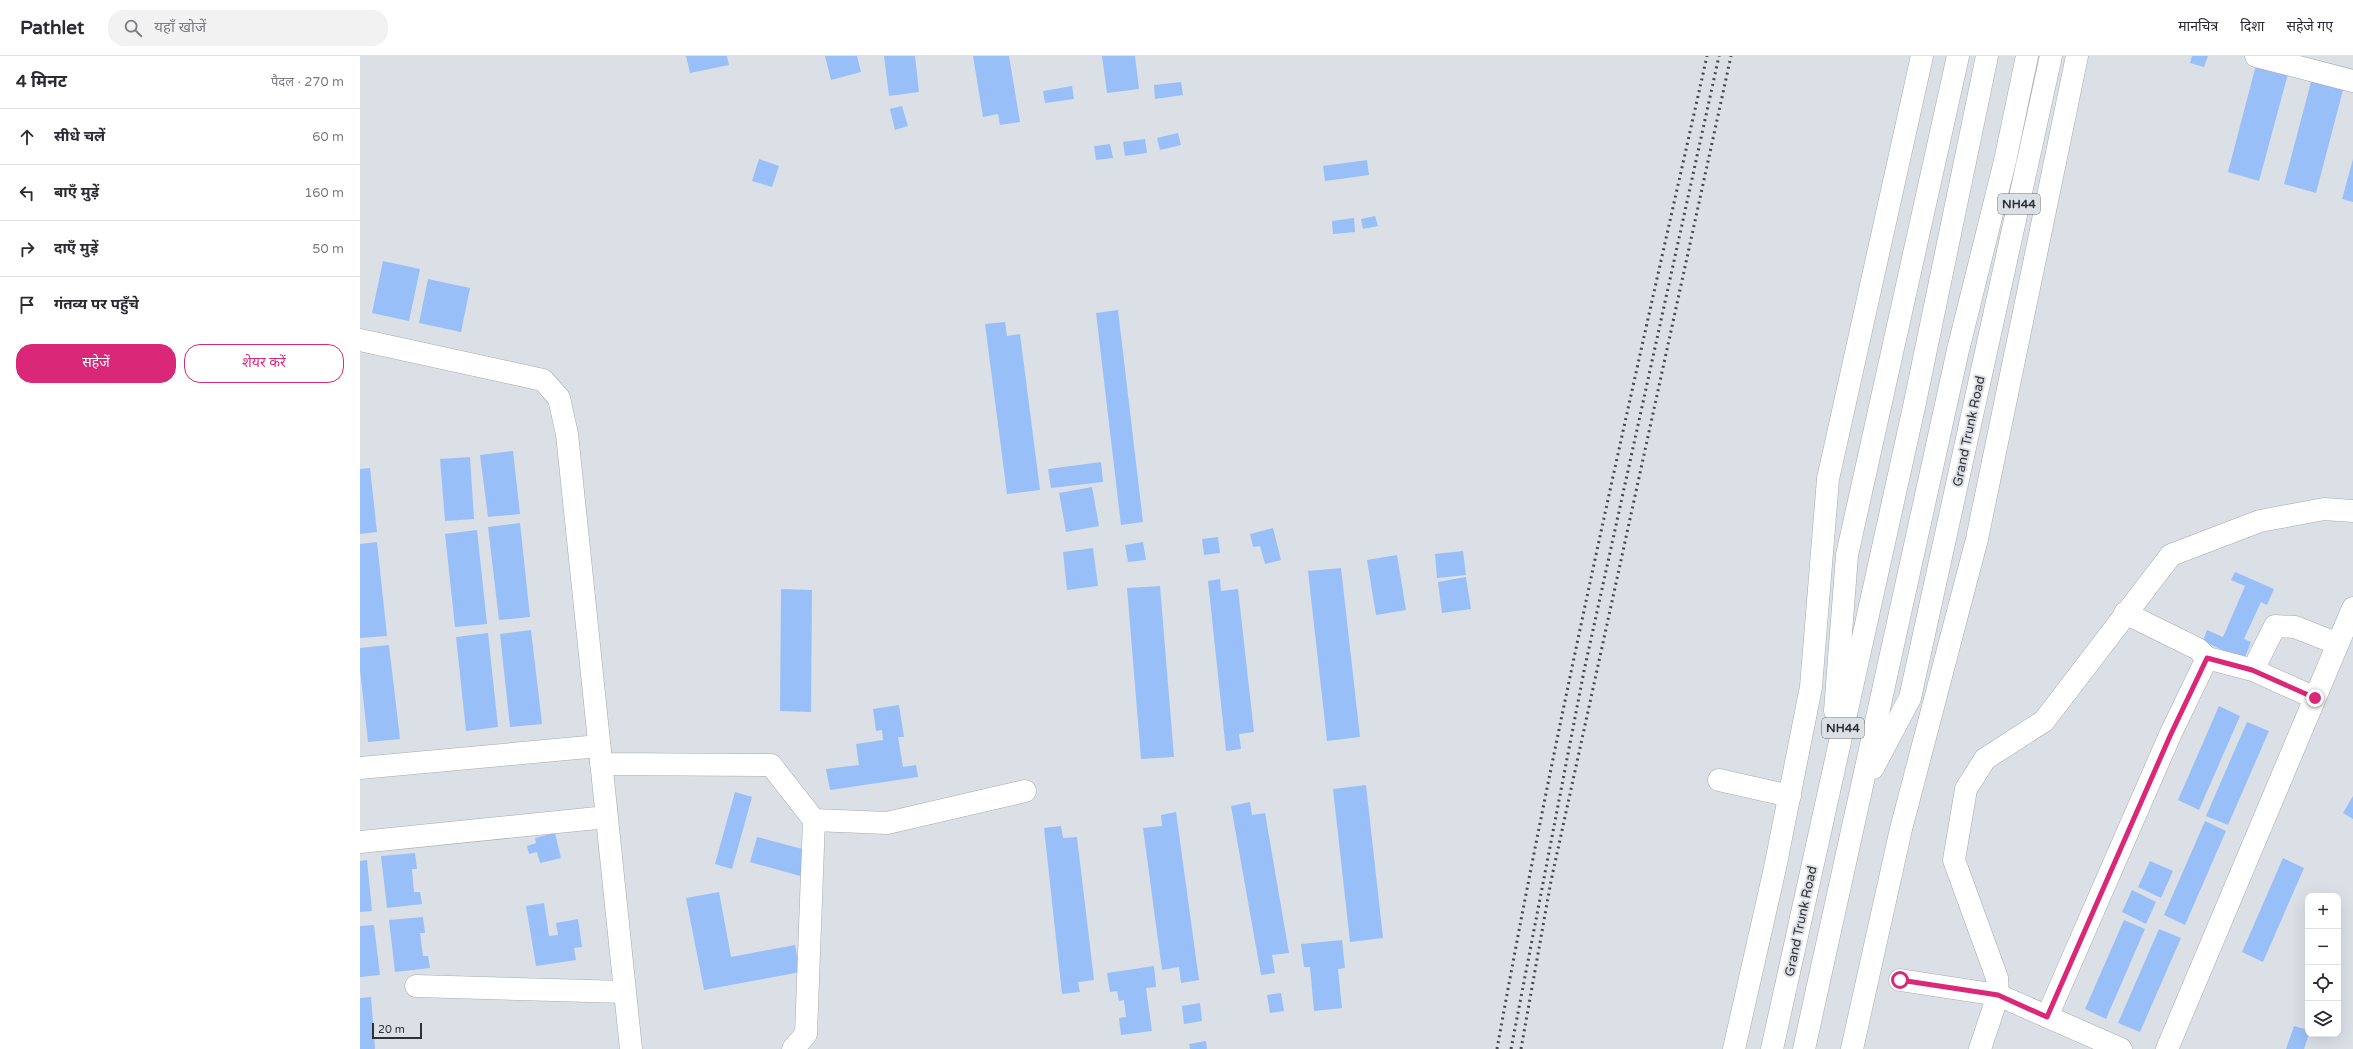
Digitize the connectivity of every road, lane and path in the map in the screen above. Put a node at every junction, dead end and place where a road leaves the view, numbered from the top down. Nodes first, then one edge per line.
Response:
1 (1922, 56) edge
2 (1958, 56) edge
3 (1987, 56) edge
4 (2027, 56) edge
5 (2051, 56) edge
6 (2077, 56) edge
7 (2256, 56) edge
8 (2353, 81) edge
9 (360, 340) edge
10 (2353, 511) edge
11 (2353, 608) edge
12 (2126, 613) junction
13 (2338, 644) junction
14 (2207, 658) junction
15 (2252, 670) junction
16 (2315, 698) junction
17 (600, 755) junction
18 (360, 768) edge
19 (1719, 780) dead end
20 (1025, 791) dead end
21 (1828, 794) junction
22 (1790, 796) junction
23 (1859, 796) junction
24 (607, 817) junction
25 (814, 820) junction
26 (360, 842) edge
27 (1900, 980) dead end
28 (416, 986) dead end
29 (625, 992) junction
30 (1998, 995) junction
31 (2047, 1017) junction
32 (631, 1049) edge
33 (793, 1049) edge
34 (1734, 1049) edge
35 (1772, 1049) edge
36 (1804, 1049) edge
37 (1852, 1049) edge
38 (1980, 1049) edge
39 (2121, 1049) edge
40 (2167, 1049) edge

1 - 22 main road
2 - 21 main road, Grand Trunk Road / NH44
3 - 21 main road, Grand Trunk Road / NH44
4 - 23 main road, Grand Trunk Road / NH44
5 - 23 main road, Grand Trunk Road / NH44
6 - 37 main road
7 - 8 main road
9 - 17 main road
10 - 12 main road
11 - 13 main road
12 - 14 main road
12 - 30 main road
13 - 15 main road
13 - 16 main road
14 - 15 main road
14 - 31 main road
15 - 16 main road
16 - 40 main road
17 - 18 main road
17 - 24 main road
17 - 25 main road
19 - 22 main road
20 - 25 main road
21 - 35 main road, Grand Trunk Road / NH44
22 - 34 main road
23 - 36 main road, Grand Trunk Road / NH44
24 - 26 main road
24 - 29 main road
25 - 33 main road
27 - 30 main road
28 - 29 main road
29 - 32 main road
30 - 31 main road
30 - 38 main road
31 - 39 main road

